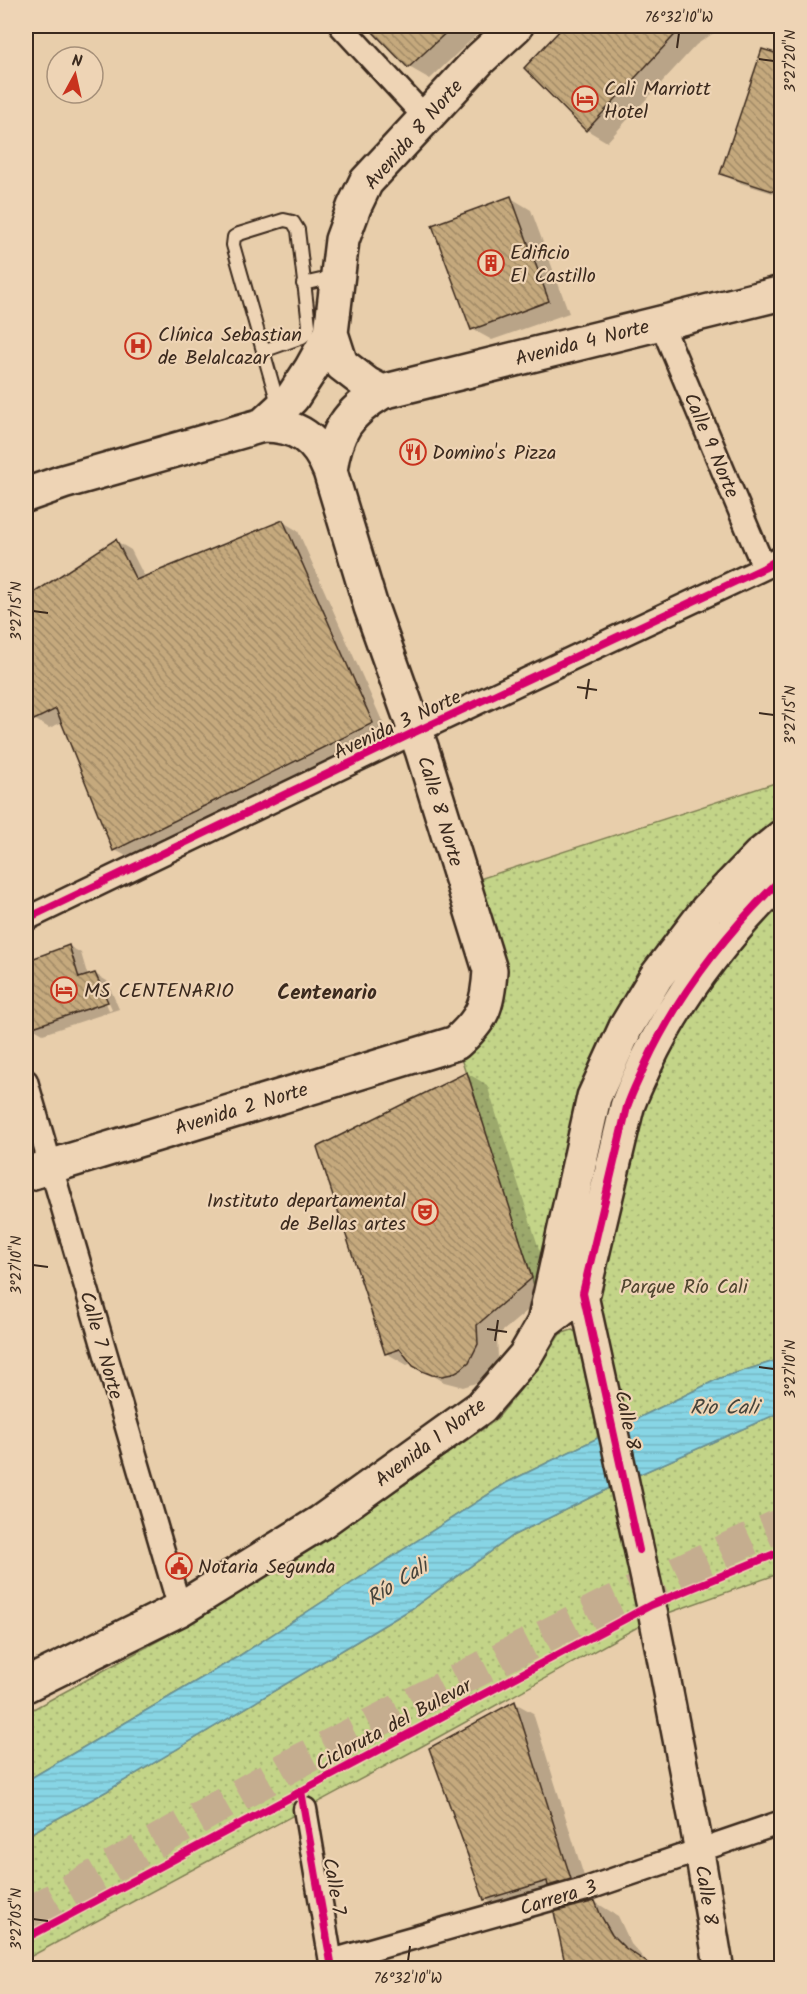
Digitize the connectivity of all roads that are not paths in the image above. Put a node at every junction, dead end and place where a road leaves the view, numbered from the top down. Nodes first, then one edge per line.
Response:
1 (340, 26) edge
2 (516, 26) edge
3 (425, 117) junction
4 (337, 276) junction
5 (303, 284) junction
6 (782, 293) edge
7 (661, 323) junction
8 (331, 333) junction
9 (263, 351) junction
10 (382, 392) junction
11 (272, 418) junction
12 (330, 471) junction
13 (26, 495) edge
14 (772, 563) edge
15 (415, 732) junction
16 (782, 837) edge
17 (782, 865) edge
18 (782, 878) edge
19 (707, 910) junction
20 (26, 919) edge
21 (456, 1043) joint
22 (26, 1081) edge
23 (38, 1171) edge
24 (583, 1293) junction
25 (544, 1323) junction
26 (180, 1610) junction
27 (26, 1686) edge
28 (305, 1809) dead end
29 (782, 1822) edge
30 (699, 1849) junction
31 (332, 1965) edge
32 (719, 1968) edge

1 - 3 street
2 - 3 main road, Avenida 8 Norte
3 - 4 main road, Avenida 8 Norte
4 - 5 lane
4 - 8 main road, Avenida 8 Norte
5 - 9 lane
5 - 9 lane
6 - 7 main road, Avenida 4 Norte
7 - 10 main road, Avenida 4 Norte
7 - 14 street, Calle 9 Norte
8 - 10 main road, Avenida 8 Norte
8 - 11 main road, Avenida 8 Norte
9 - 11 lane
10 - 12 main road, Calle 8 Norte
11 - 12 main road, Calle 8 Norte
11 - 13 main road
12 - 15 main road, Calle 8 Norte
14 - 15 street, Avenida 3 Norte
15 - 20 street, Avenida 3 Norte
15 - 21 main road, Calle 8 Norte
16 - 19 main road, Avenida 1 Norte
17 - 19 main road
18 - 24 main road
19 - 25 main road, Avenida 1 Norte
21 - 23 main road, Avenida 2 Norte
22 - 23 street, Calle 7 Norte
23 - 26 street, Calle 7 Norte
24 - 25 main road
24 - 30 street, Calle 8
25 - 26 main road, Avenida 1 Norte
26 - 27 main road, Avenida 1 Norte
28 - 31 street, Calle 7
29 - 30 street, Carrera 3
30 - 31 street, Carrera 3
30 - 32 street, Calle 8

